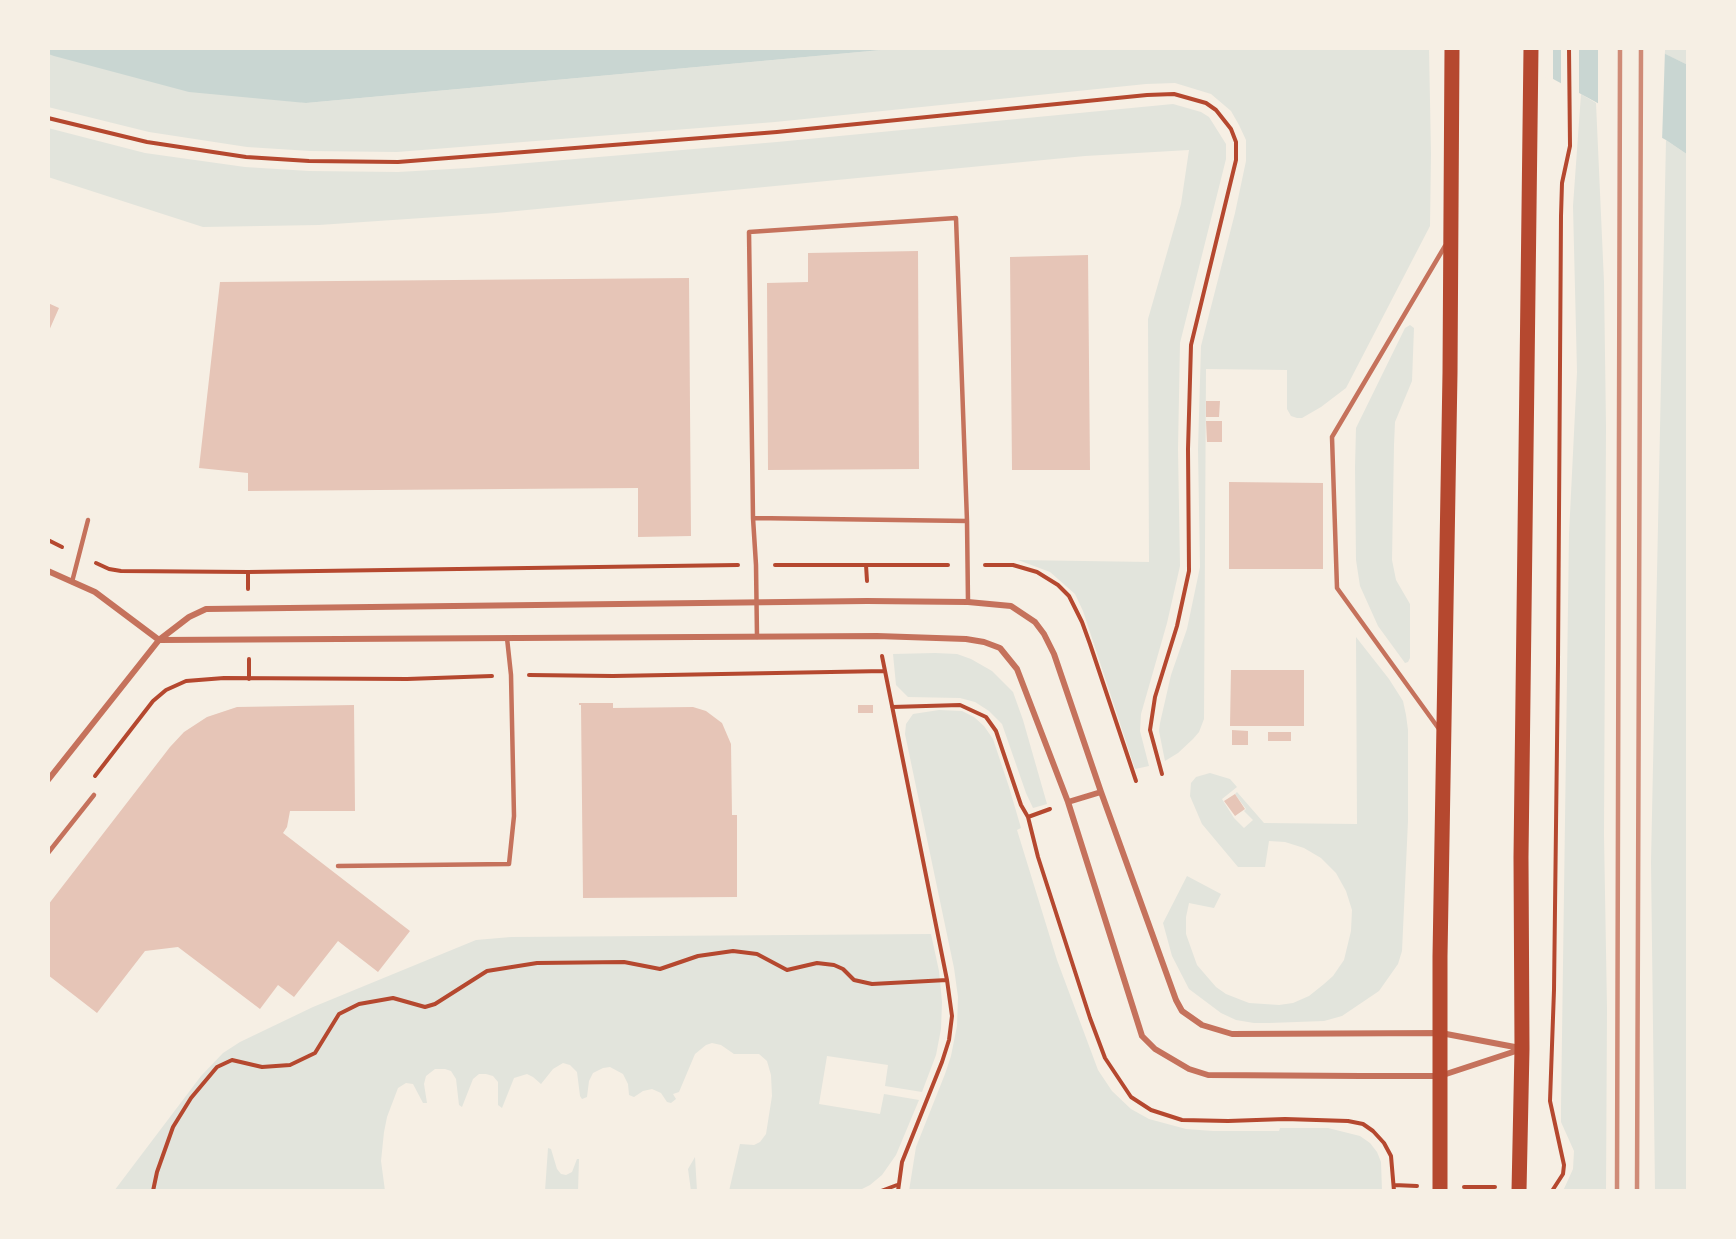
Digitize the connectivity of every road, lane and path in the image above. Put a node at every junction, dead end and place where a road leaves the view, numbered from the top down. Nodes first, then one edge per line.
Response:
1 (1452, 48) edge
2 (1532, 48) edge
3 (1569, 48) edge
4 (1449, 239) junction
5 (753, 518) junction
6 (88, 520) dead end
7 (967, 521) junction
8 (48, 571) edge
9 (72, 582) junction
10 (968, 602) junction
11 (756, 604) junction
12 (757, 637) junction
13 (507, 638) junction
14 (159, 640) junction
15 (511, 675) junction
16 (892, 707) junction
17 (1443, 735) junction
18 (48, 780) edge
19 (88, 785) dead end
20 (1101, 792) junction
21 (94, 795) dead end
22 (1068, 802) junction
23 (1028, 817) dead end
24 (48, 853) edge
25 (338, 866) dead end
26 (947, 980) junction
27 (1441, 1033) junction
28 (1522, 1049) junction
29 (1440, 1076) junction
30 (898, 1185) junction
31 (1555, 1185) junction
32 (1440, 1189) edge
33 (1519, 1189) edge
34 (153, 1191) edge
35 (881, 1191) edge
36 (898, 1191) edge
37 (1394, 1191) edge
38 (1552, 1191) edge

1 - 4 main road
2 - 28 main road
3 - 31 path
4 - 17 main road
4 - 17 lane
5 - 7 lane
5 - 7 lane
5 - 11 lane
6 - 9 lane
7 - 10 lane
8 - 9 street
9 - 14 street
10 - 11 street
10 - 20 street
11 - 12 lane
11 - 14 street
12 - 13 street
12 - 22 street
13 - 14 street
13 - 15 lane
14 - 18 street
15 - 16 path
15 - 19 path
15 - 25 lane
16 - 23 path
16 - 26 path
17 - 27 main road
20 - 22 street
20 - 27 street
21 - 24 lane
22 - 29 street
26 - 30 path
26 - 34 path
27 - 28 street
27 - 29 main road
28 - 29 street
28 - 33 main road
29 - 32 main road
30 - 35 path
30 - 36 path
31 - 33 path
31 - 38 path
32 - 33 path
32 - 37 path

